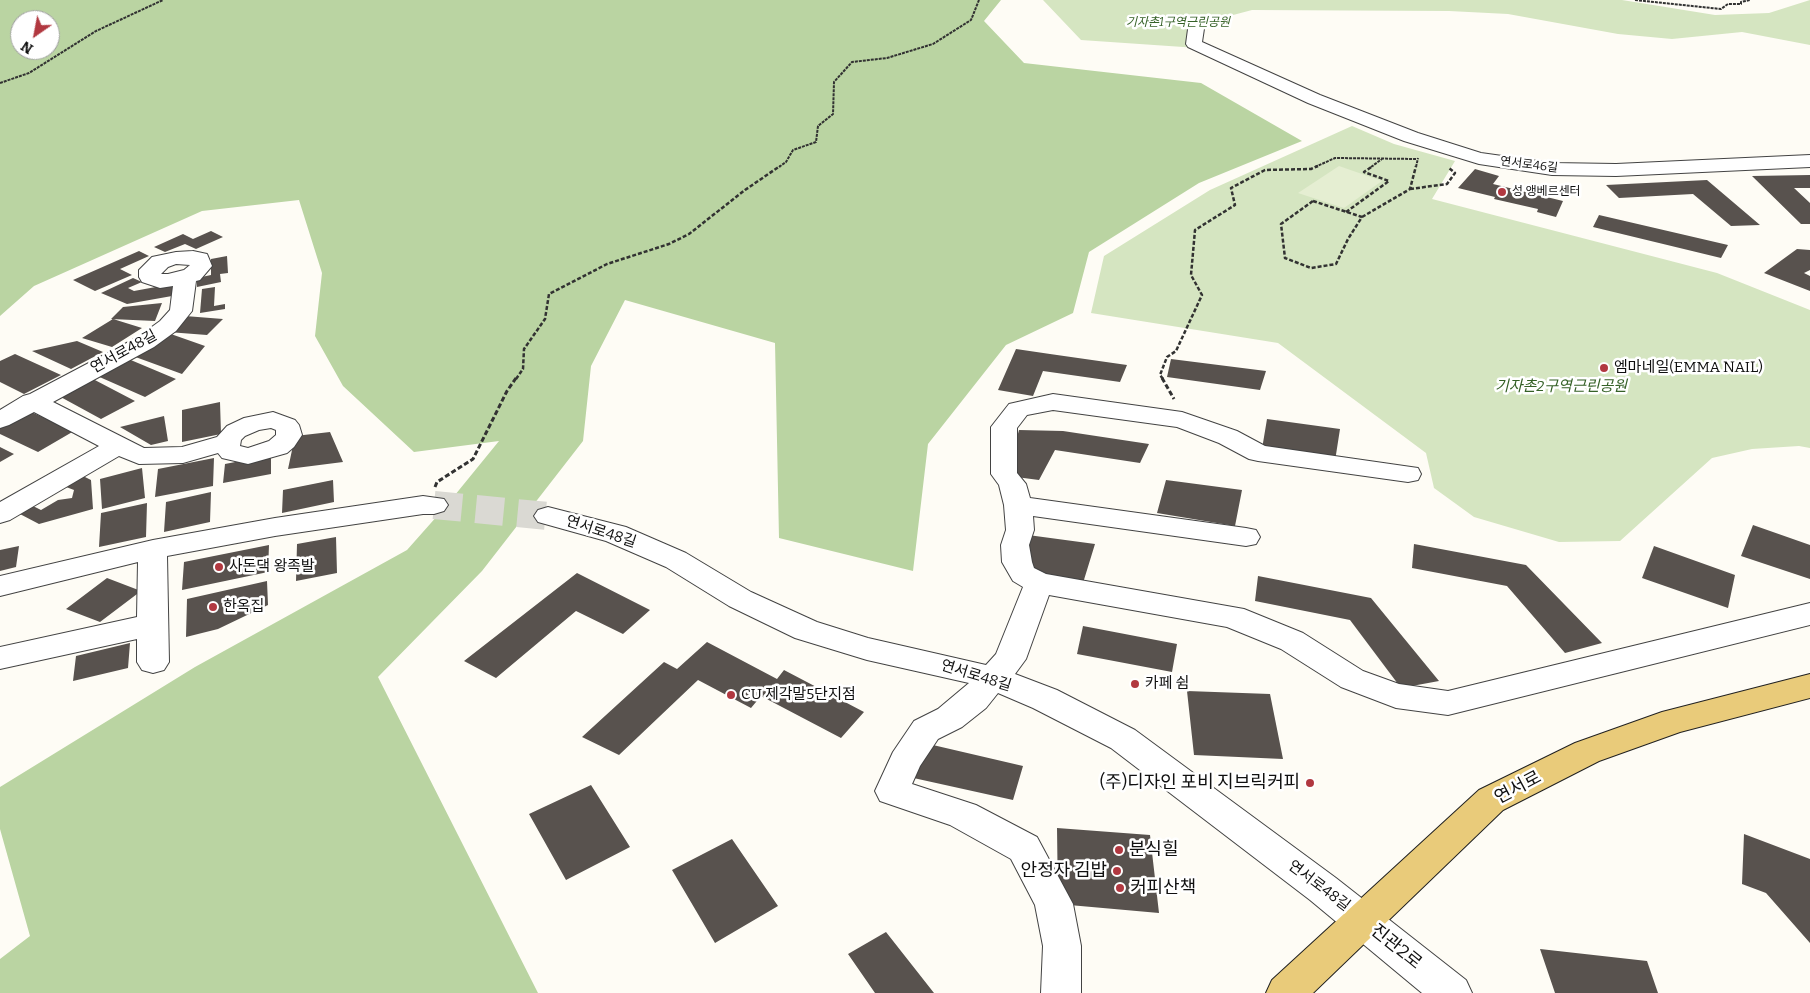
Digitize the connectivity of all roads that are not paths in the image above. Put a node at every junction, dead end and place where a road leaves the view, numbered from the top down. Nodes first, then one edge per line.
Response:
1 (1197, 22) dead end
2 (1810, 161) edge
3 (1713, 165) junction
4 (1734, 182) dead end
5 (185, 278) dead end
6 (32, 401) junction
7 (0, 420) edge
8 (227, 442) dead end
9 (118, 445) junction
10 (1408, 474) dead end
11 (434, 497) tunnel mouth
12 (1018, 505) junction
13 (0, 514) edge
14 (548, 516) tunnel mouth
15 (1246, 537) dead end
16 (154, 549) junction
17 (1039, 583) junction
18 (0, 586) edge
19 (1810, 614) edge
20 (152, 625) junction
21 (0, 658) edge
22 (154, 662) dead end
23 (994, 678) junction
24 (1810, 686) edge
25 (1363, 920) junction
26 (1061, 993) edge
27 (1286, 993) edge
28 (1452, 993) edge

1 - 3 street, 연서로46길
2 - 3 street, 연서로46길
3 - 4 street
5 - 6 street, 연서로48길
6 - 7 street, 연서로48길
6 - 9 street
8 - 9 street
9 - 13 street
10 - 12 street
11 - 16 street
12 - 15 street
12 - 17 street
14 - 23 street, 연서로48길
16 - 18 street
16 - 20 street
17 - 19 street
17 - 23 street
20 - 21 street
20 - 22 street
23 - 25 street, 연서로48길
23 - 26 street
24 - 25 main road, 연서로
25 - 27 main road, 연서로
25 - 28 street, 진관2로

